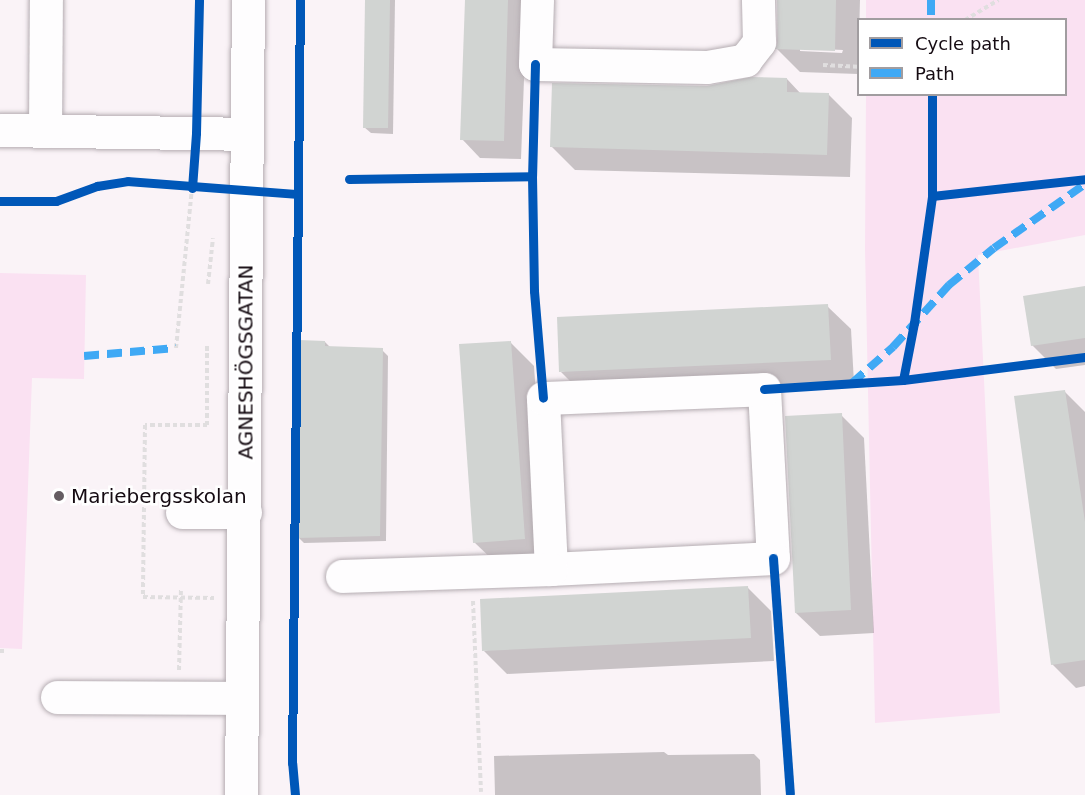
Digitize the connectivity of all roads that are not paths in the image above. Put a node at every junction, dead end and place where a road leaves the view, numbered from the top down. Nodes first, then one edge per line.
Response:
1 (46, 0) edge
2 (248, 0) edge
3 (537, 0) edge
4 (758, 0) edge
5 (0, 130) edge
6 (45, 131) junction
7 (246, 134) junction
8 (182, 512) dead end
9 (245, 512) junction
10 (551, 569) junction
11 (342, 576) dead end
12 (57, 697) dead end
13 (242, 698) junction
14 (241, 795) edge

1 - 6 street
2 - 7 street, AGNESHÖGSGATAN
3 - 4 street
5 - 6 street
6 - 7 street
7 - 9 street, AGNESHÖGSGATAN
8 - 9 street
9 - 13 street, AGNESHÖGSGATAN
10 - 10 street
10 - 11 street
12 - 13 street
13 - 14 street, AGNESHÖGSGATAN

